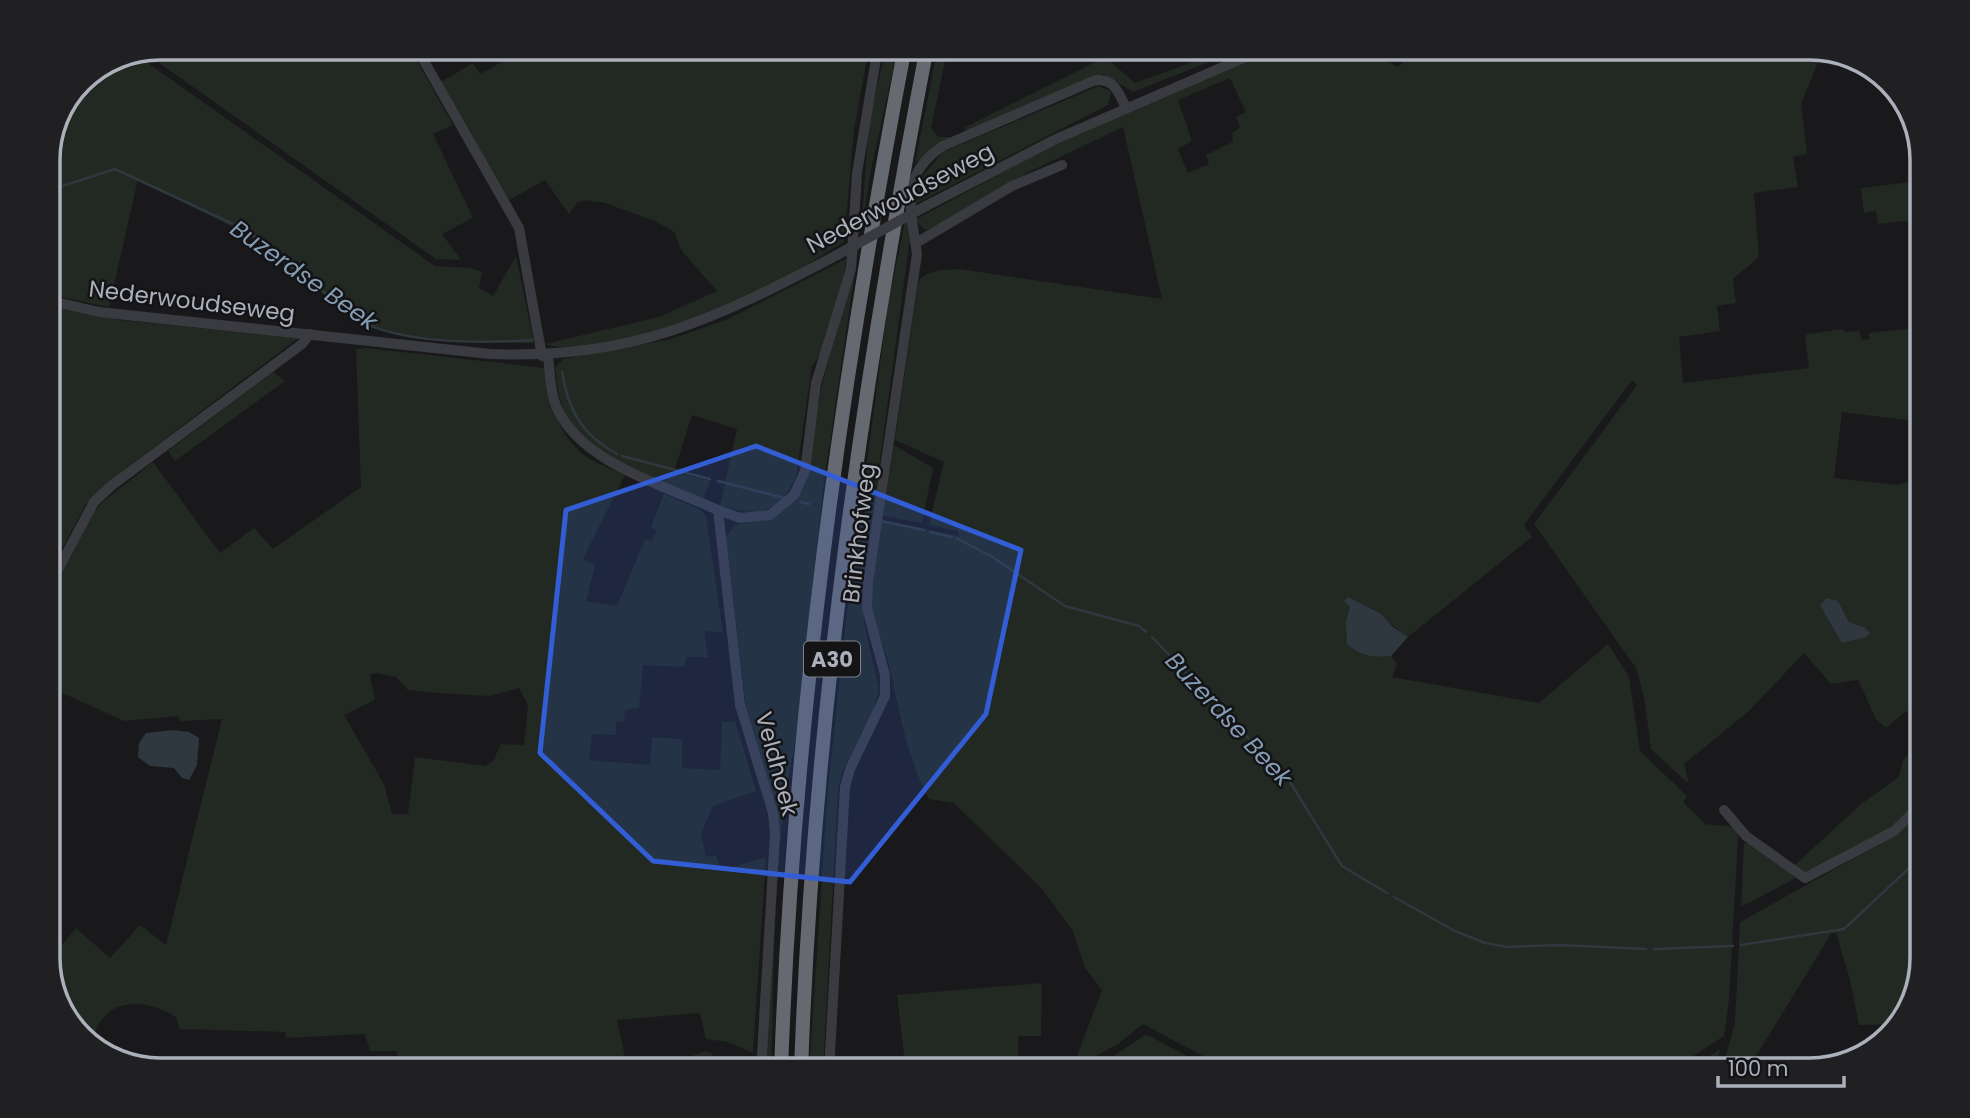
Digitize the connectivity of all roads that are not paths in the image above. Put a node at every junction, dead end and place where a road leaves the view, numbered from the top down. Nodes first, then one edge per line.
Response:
1 (423, 60) edge
2 (876, 60) edge
3 (903, 60) edge
4 (925, 60) edge
5 (1238, 60) edge
6 (1126, 107) junction
7 (1062, 165) dead end
8 (916, 243) junction
9 (60, 303) edge
10 (310, 334) junction
11 (545, 356) junction
12 (718, 510) junction
13 (60, 565) edge
14 (1724, 810) dead end
15 (1910, 816) edge
16 (762, 1058) edge
17 (782, 1058) edge
18 (802, 1058) edge
19 (830, 1058) edge

1 - 11 street
2 - 12 street
3 - 17 highway, A30
4 - 18 highway, A30
5 - 6 street, Nederwoudseweg
6 - 8 street, Brinkhofweg
6 - 11 street, Nederwoudseweg, bridge
7 - 8 street
8 - 19 street, Brinkhofweg
9 - 10 street, Nederwoudseweg
10 - 11 street, Nederwoudseweg
10 - 13 street
11 - 12 street
12 - 16 street, Veldhoek
14 - 15 street

